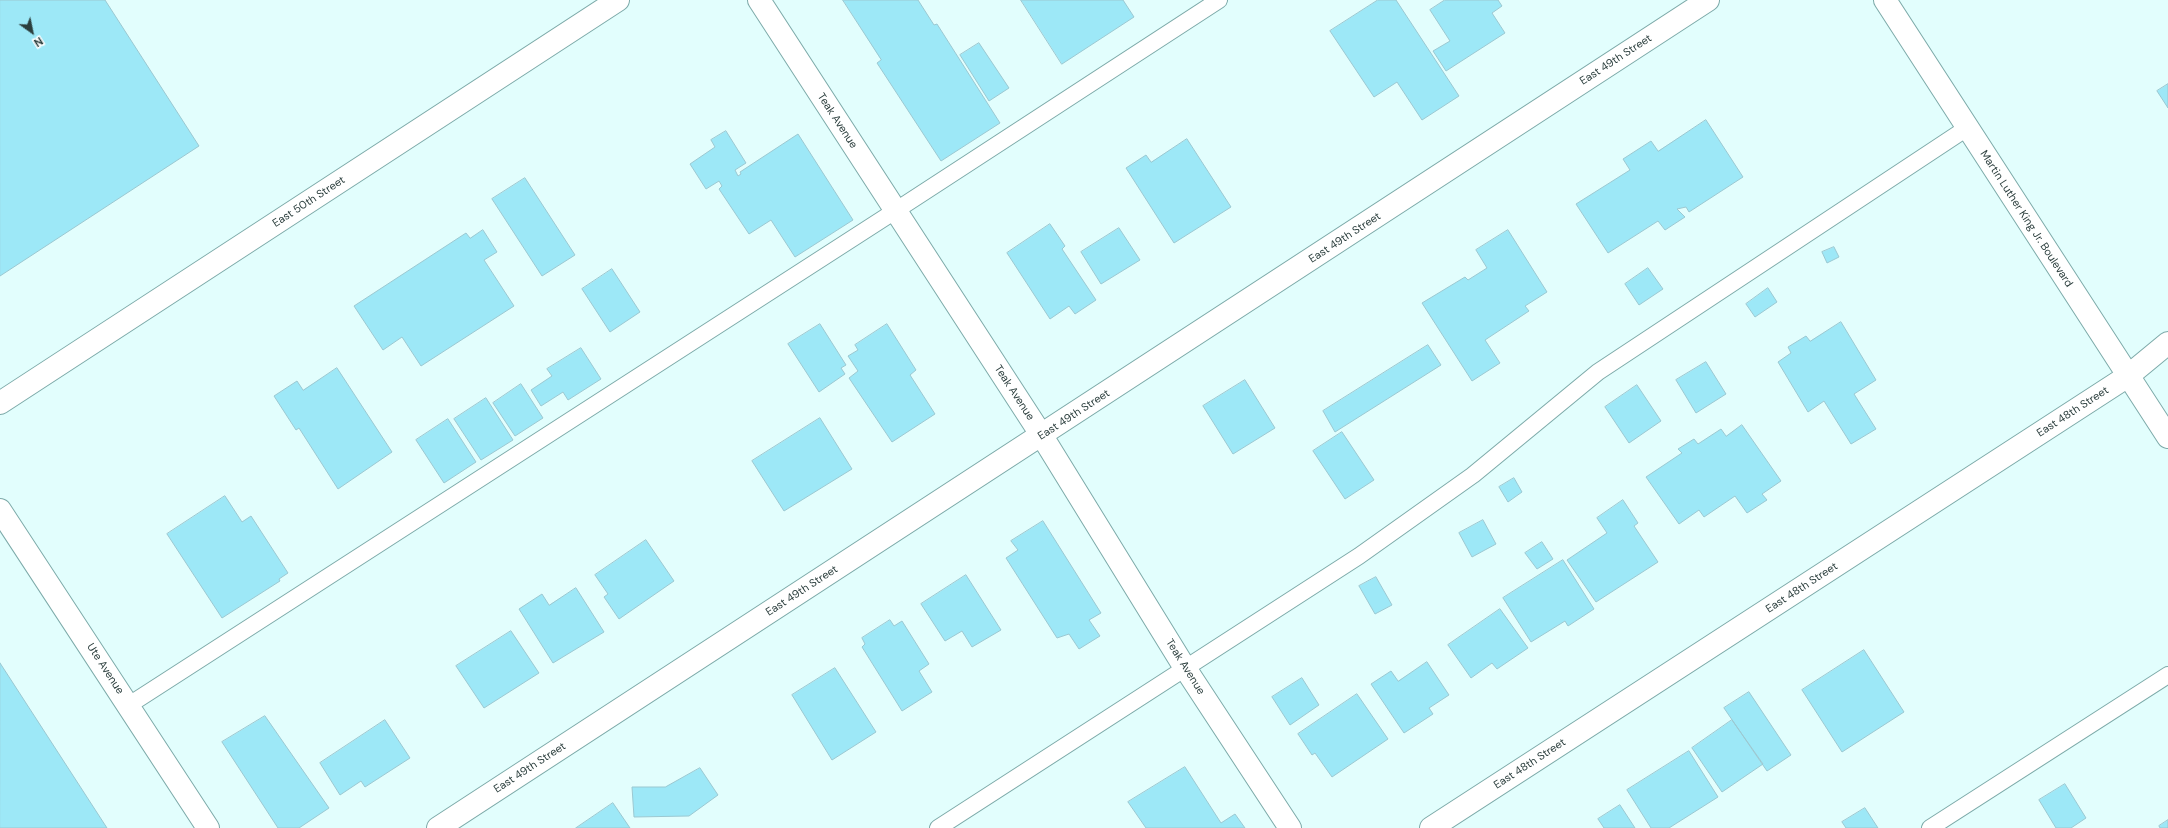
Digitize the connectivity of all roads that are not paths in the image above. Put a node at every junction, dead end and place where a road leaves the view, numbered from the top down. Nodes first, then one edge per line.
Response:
1 (618, 0) edge
2 (760, 0) edge
3 (1219, 0) edge
4 (1708, 0) edge
5 (1886, 0) edge
6 (1967, 128) junction
7 (895, 211) junction
8 (2168, 342) edge
9 (2128, 376) junction
10 (0, 404) edge
11 (1042, 436) junction
12 (2168, 437) edge
13 (0, 510) edge
14 (1186, 668) junction
15 (2168, 675) edge
16 (129, 705) junction
17 (208, 828) edge
18 (438, 828) edge
19 (938, 828) edge
20 (1290, 828) edge
21 (1431, 828) edge
22 (1930, 828) edge

1 - 10 street, East 50th Street
2 - 7 street, Teak Avenue
3 - 7 lane
4 - 11 street, East 49th Street
5 - 6 street, Martin Luther King Jr. Boulevard
6 - 9 street, Martin Luther King Jr. Boulevard
6 - 14 lane
7 - 11 street, Teak Avenue
7 - 16 lane
8 - 9 street, East 48th Street
9 - 12 street, Martin Luther King Jr. Boulevard
9 - 21 street, East 48th Street
11 - 14 street, Teak Avenue
11 - 18 street, East 49th Street
13 - 16 street, Ute Avenue
14 - 19 lane
14 - 20 street, Teak Avenue
15 - 22 lane
16 - 17 street, Ute Avenue

